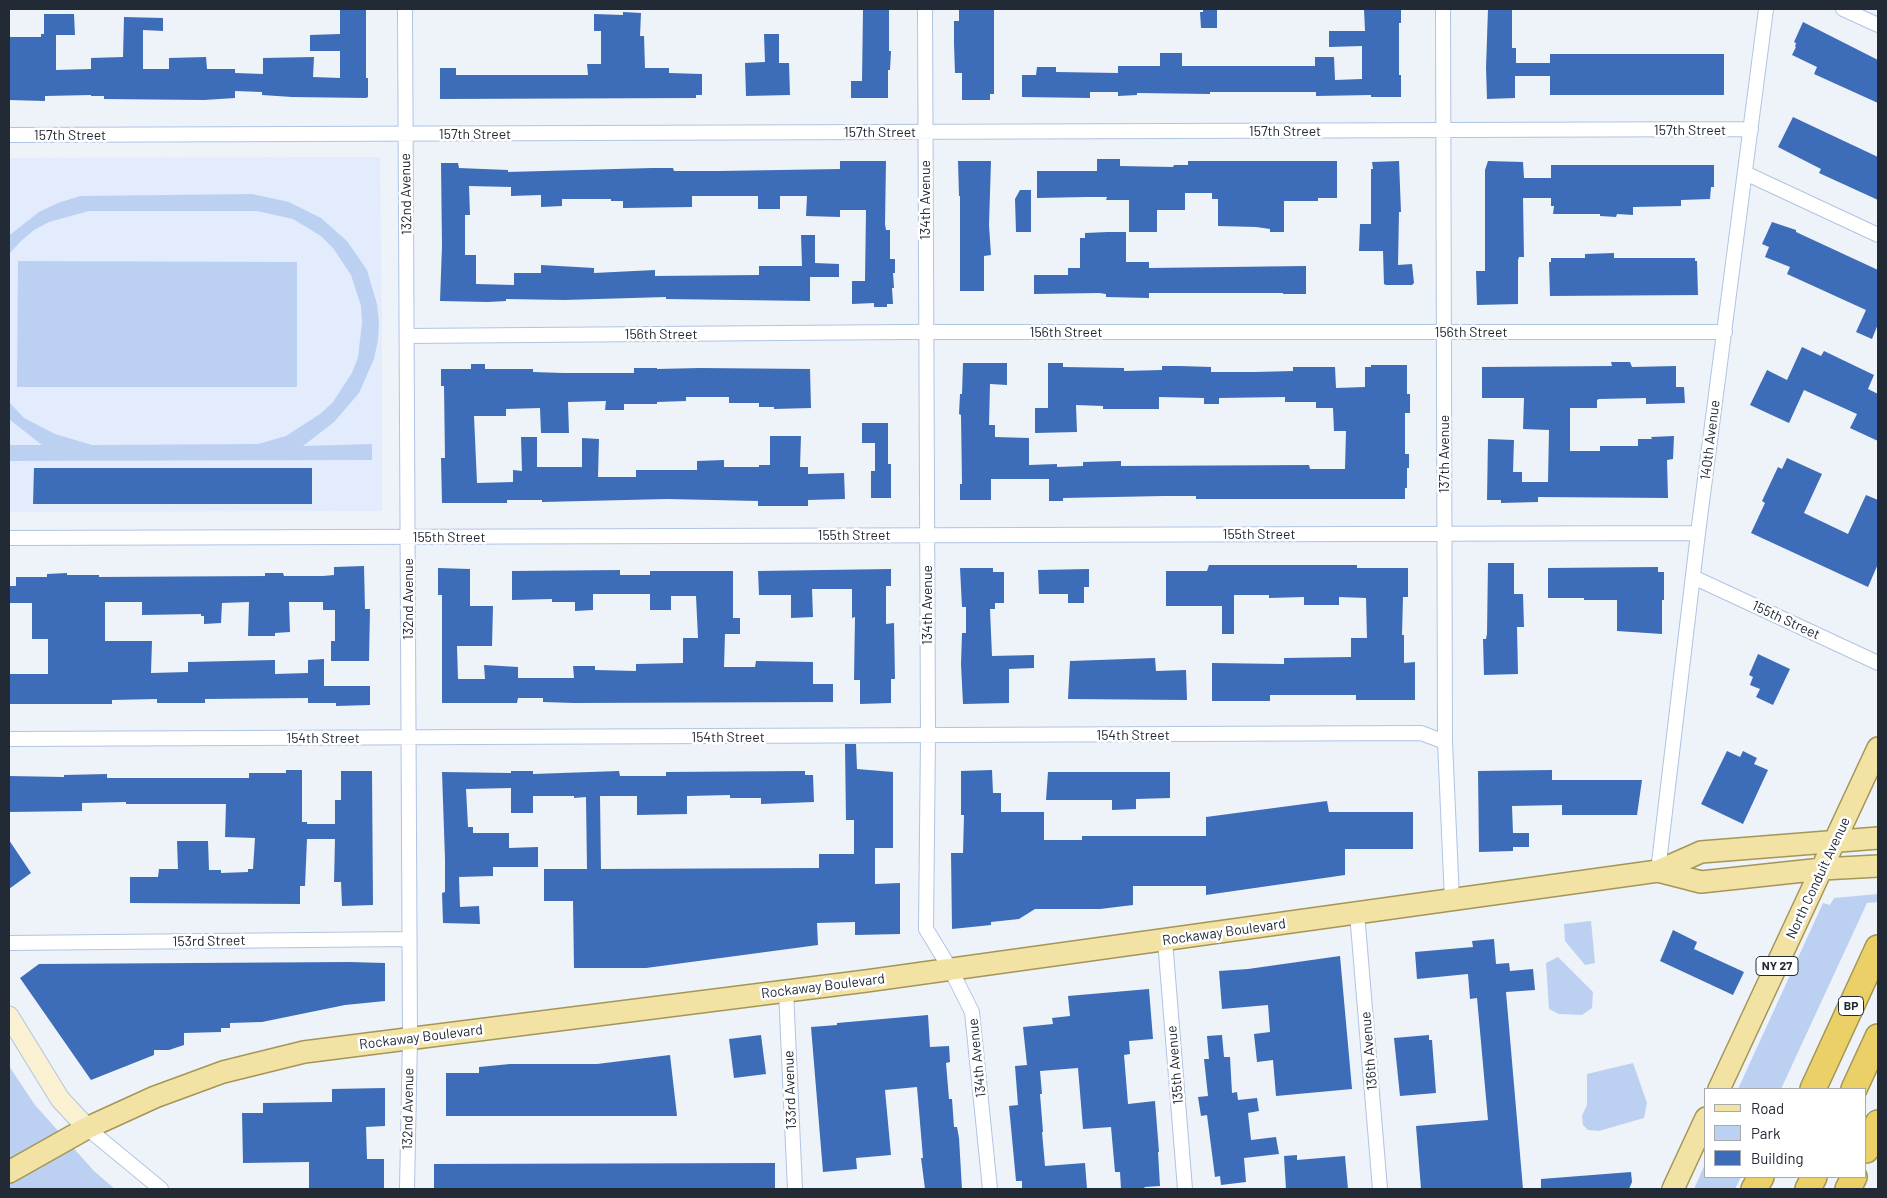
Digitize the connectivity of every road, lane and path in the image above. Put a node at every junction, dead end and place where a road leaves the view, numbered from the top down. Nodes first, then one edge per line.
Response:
1 (406, 9) edge
2 (924, 9) edge
3 (1443, 9) edge
4 (1766, 9) edge
5 (1843, 9) edge
6 (1878, 25) edge
7 (1751, 129) junction
8 (1443, 130) junction
9 (925, 132) junction
10 (406, 134) junction
11 (9, 135) edge
12 (1745, 173) junction
13 (1878, 235) edge
14 (926, 332) junction
15 (1444, 332) junction
16 (1725, 332) junction
17 (407, 336) junction
18 (1444, 533) junction
19 (1698, 533) junction
20 (927, 535) junction
21 (408, 537) junction
22 (9, 538) edge
23 (1693, 578) junction
24 (1878, 663) edge
25 (928, 736) junction
26 (408, 738) junction
27 (9, 739) edge
28 (1445, 742) junction
29 (1878, 748) edge
30 (1878, 838) edge
31 (1834, 842) junction
32 (1878, 866) edge
33 (1822, 869) junction
34 (1658, 871) junction
35 (1452, 900) junction
36 (1357, 913) junction
37 (409, 939) junction
38 (1165, 940) junction
39 (9, 943) edge
40 (1878, 948) edge
41 (951, 970) junction
42 (786, 991) junction
43 (9, 1016) edge
44 (1878, 1036) edge
45 (410, 1038) junction
46 (1719, 1088) edge
47 (1812, 1088) edge
48 (1854, 1088) edge
49 (1704, 1122) edge
50 (1878, 1123) edge
51 (87, 1128) junction
52 (1867, 1148) edge
53 (9, 1172) edge
54 (1760, 1178) edge
55 (161, 1189) edge
56 (408, 1189) edge
57 (795, 1189) edge
58 (990, 1189) edge
59 (1185, 1189) edge
60 (1380, 1189) edge
61 (1673, 1189) edge
62 (1754, 1189) edge

1 - 10 street, 132nd Avenue
2 - 9 street, 134th Avenue
3 - 8 street, 137th Avenue
4 - 7 street, 140th Avenue
5 - 6 street
7 - 8 street, 157th Street
7 - 12 street, 140th Avenue
8 - 9 street, 157th Street
8 - 15 street, 137th Avenue
9 - 10 street, 157th Street
9 - 14 street, 134th Avenue
10 - 11 street, 157th Street
10 - 17 street, 132nd Avenue
12 - 13 street
12 - 16 street, 140th Avenue
14 - 15 street, 156th Street
14 - 17 street, 156th Street
14 - 20 street, 134th Avenue
15 - 16 street, 156th Street
15 - 18 street, 137th Avenue
16 - 19 street, 140th Avenue
17 - 21 street, 132nd Avenue
18 - 19 street, 155th Street
18 - 20 street, 155th Street
18 - 28 street, 137th Avenue
19 - 23 street, 140th Avenue
20 - 21 street, 155th Street
20 - 25 street, 134th Avenue
21 - 22 street, 155th Street
21 - 26 street, 132nd Avenue
23 - 24 street, 155th Street
23 - 34 street, 140th Avenue
25 - 26 street, 154th Street
25 - 28 street, 154th Street
25 - 41 street, 134th Avenue
26 - 27 street, 154th Street
26 - 37 street, 132nd Avenue
28 - 35 street, 137th Avenue
29 - 31 main road, North Conduit Avenue / NY 27
30 - 31 main road, Rockaway Boulevard
31 - 33 main road, North Conduit Avenue / NY 27
31 - 34 main road, Rockaway Boulevard
32 - 33 main road, Rockaway Boulevard
33 - 34 main road, Rockaway Boulevard
33 - 46 main road, North Conduit Avenue / NY 27
34 - 35 main road, Rockaway Boulevard
35 - 36 main road, Rockaway Boulevard
36 - 38 main road, Rockaway Boulevard
36 - 60 street, 136th Avenue
37 - 39 street, 153rd Street
37 - 45 street, 132nd Avenue
38 - 41 main road, Rockaway Boulevard
38 - 59 street, 135th Avenue
40 - 47 highway, BP
41 - 42 main road, Rockaway Boulevard
41 - 58 street, 134th Avenue
42 - 45 main road, Rockaway Boulevard
42 - 57 street, 133rd Avenue
43 - 51 main road
44 - 48 highway
45 - 51 main road, Rockaway Boulevard
45 - 56 street, 132nd Avenue
49 - 61 main road
50 - 52 highway
51 - 53 main road, Rockaway Boulevard
51 - 55 street
54 - 62 highway

